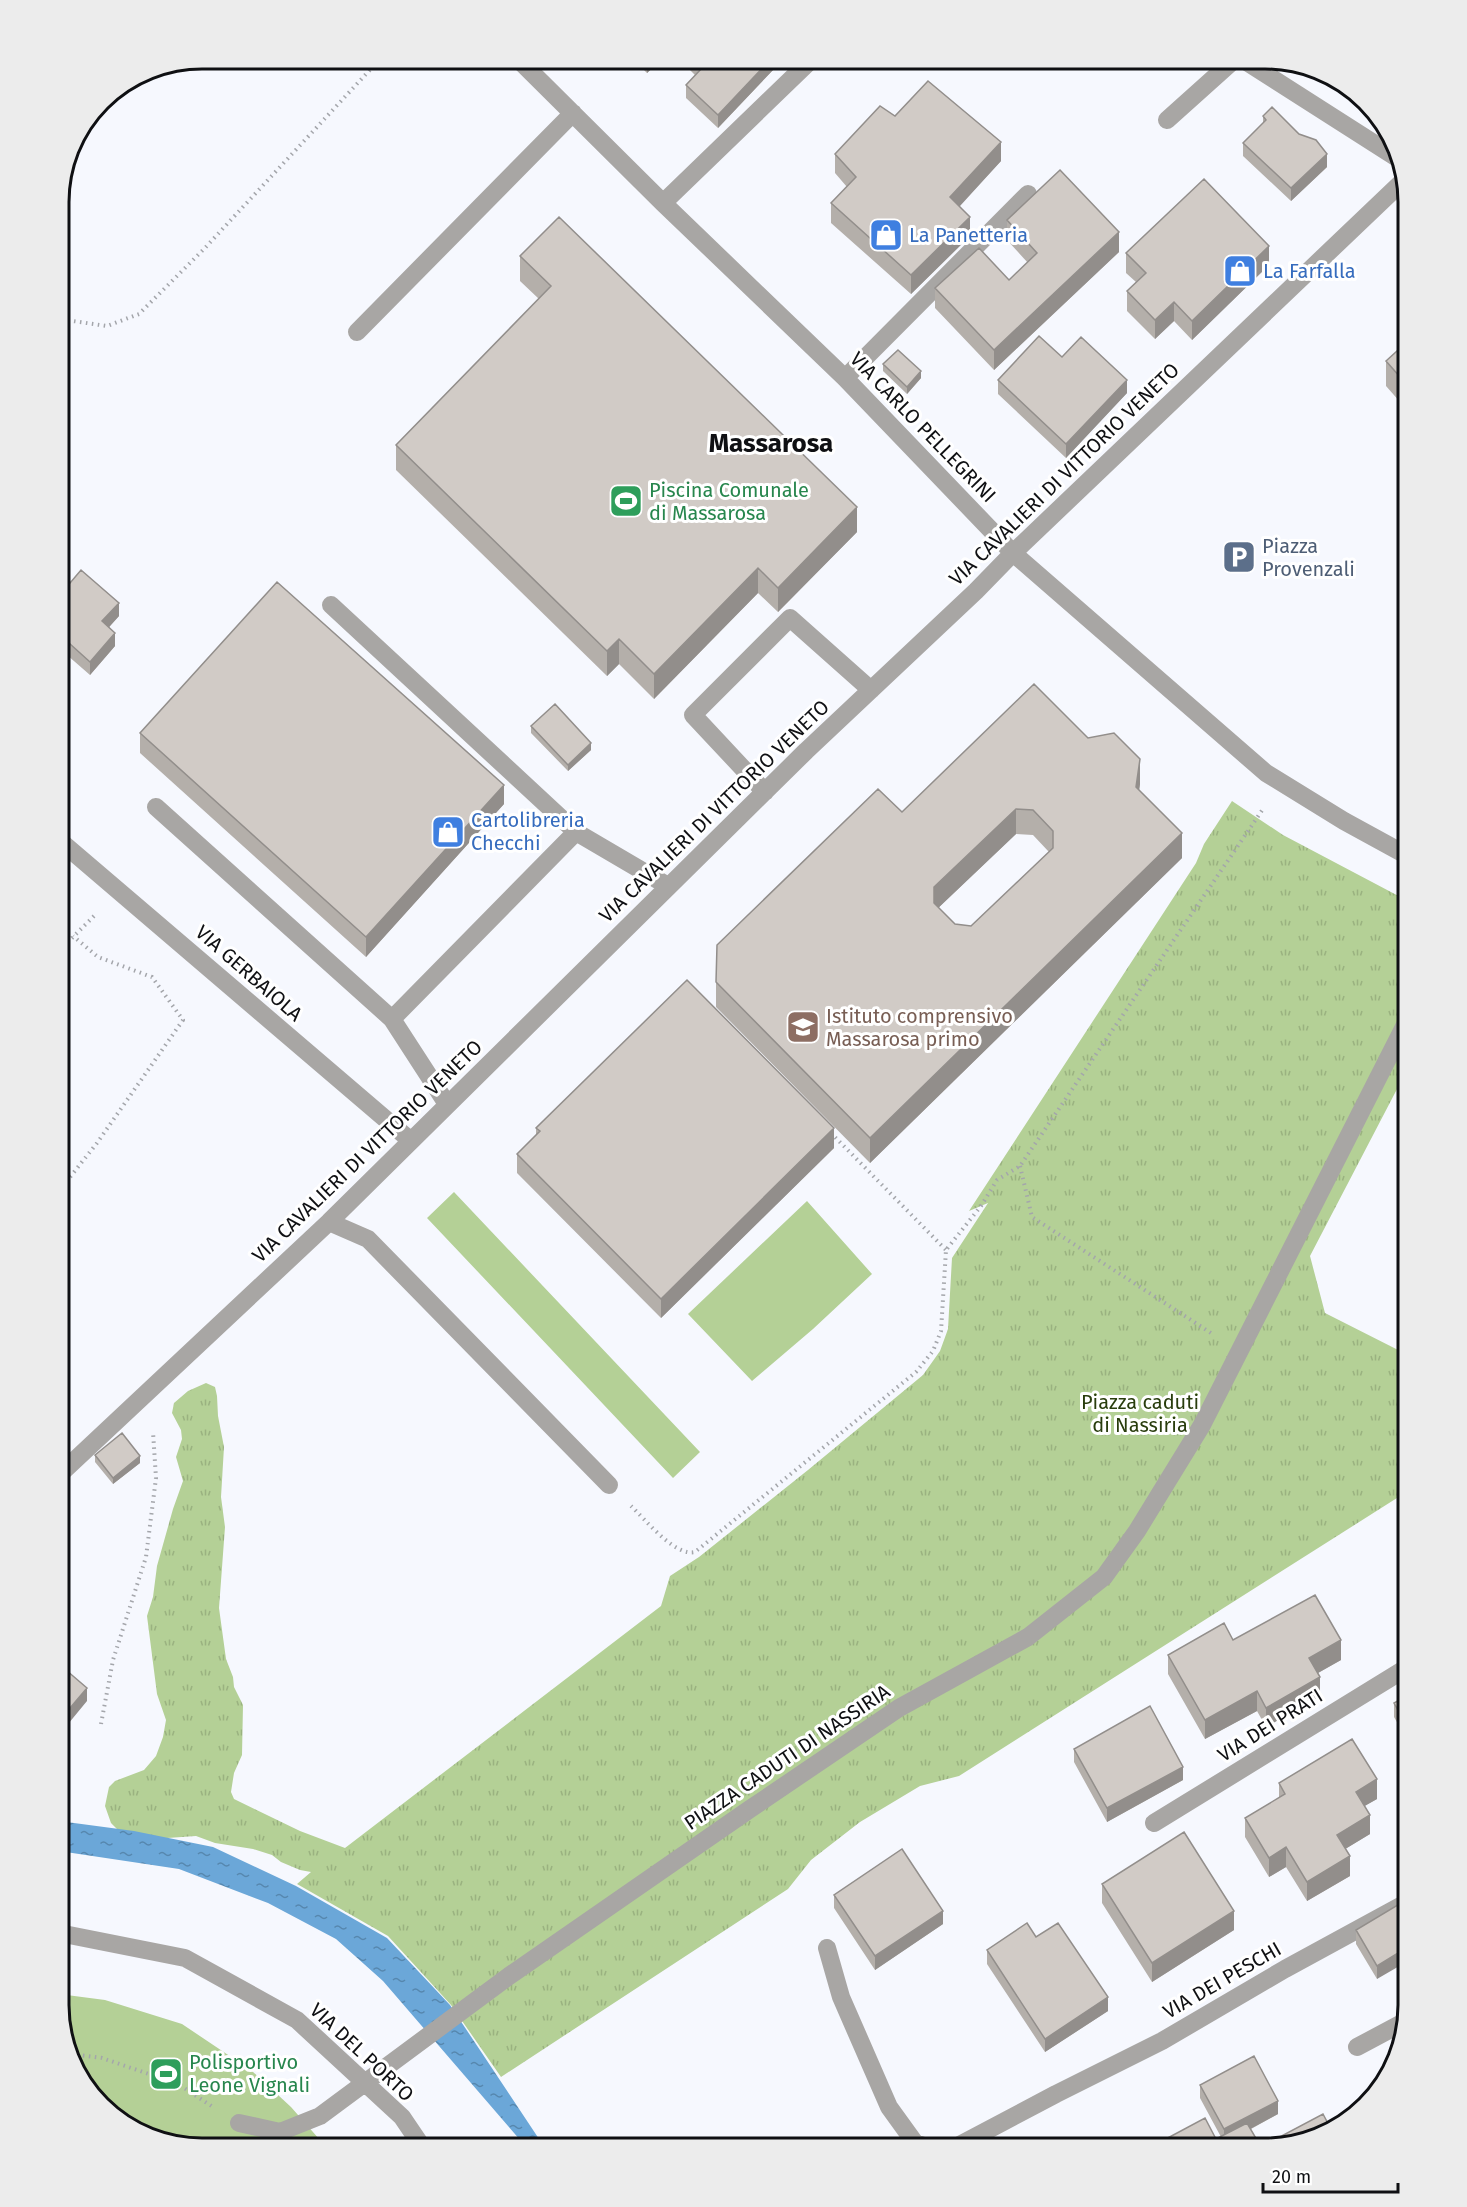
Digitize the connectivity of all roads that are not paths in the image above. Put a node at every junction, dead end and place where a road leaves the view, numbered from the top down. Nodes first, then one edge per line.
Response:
1 (528, 69) edge
2 (802, 69) edge
3 (1224, 69) edge
4 (1258, 69) edge
5 (573, 113) junction
6 (1167, 120) dead end
7 (1388, 153) edge
8 (1397, 187) edge
9 (1028, 194) dead end
10 (663, 203) junction
11 (357, 332) dead end
12 (845, 378) junction
13 (1012, 554) junction
14 (331, 605) dead end
15 (871, 690) junction
16 (765, 792) junction
17 (156, 807) dead end
18 (576, 832) junction
19 (69, 849) edge
20 (1398, 850) edge
21 (669, 886) junction
22 (392, 1019) junction
23 (1398, 1039) edge
24 (447, 1104) junction
25 (410, 1140) junction
26 (329, 1222) junction
27 (69, 1466) edge
28 (609, 1485) road end
29 (1398, 1672) edge
30 (1154, 1822) dead end
31 (1398, 1907) edge
32 (69, 1935) edge
33 (827, 1948) dead end
34 (1396, 2026) edge
35 (1357, 2046) dead end
36 (365, 2084) junction
37 (238, 2123) road end
38 (416, 2138) edge
39 (911, 2138) edge
40 (973, 2138) edge

1 - 5 street, VIA CARLO PELLEGRINI
2 - 10 street
3 - 6 street
4 - 7 street
5 - 10 street, VIA CARLO PELLEGRINI
5 - 11 street
8 - 13 street, VIA CAVALIERI DI VITTORIO VENETO
9 - 12 street
10 - 12 street, VIA CARLO PELLEGRINI
12 - 13 street, VIA CARLO PELLEGRINI
13 - 15 street, VIA CAVALIERI DI VITTORIO VENETO
13 - 20 street, VIA CARLO PELLEGRINI
14 - 18 street
15 - 16 street, VIA CAVALIERI DI VITTORIO VENETO
15 - 16 street
16 - 21 street, VIA CAVALIERI DI VITTORIO VENETO
17 - 22 street
18 - 21 street
18 - 22 street
19 - 25 street, VIA GERBAIOLA
21 - 24 street, VIA CAVALIERI DI VITTORIO VENETO
22 - 24 street
23 - 36 street, PIAZZA CADUTI DI NASSIRIA
24 - 25 street, VIA CAVALIERI DI VITTORIO VENETO
25 - 26 street, VIA CAVALIERI DI VITTORIO VENETO
26 - 27 street, VIA CAVALIERI DI VITTORIO VENETO
26 - 28 street
29 - 30 street, VIA DEI PRATI
31 - 40 street, VIA DEI PESCHI
32 - 36 street, VIA DEL PORTO
33 - 39 street
34 - 35 street
36 - 37 street, PIAZZA CADUTI DI NASSIRIA
36 - 38 street, VIA DEL PORTO

